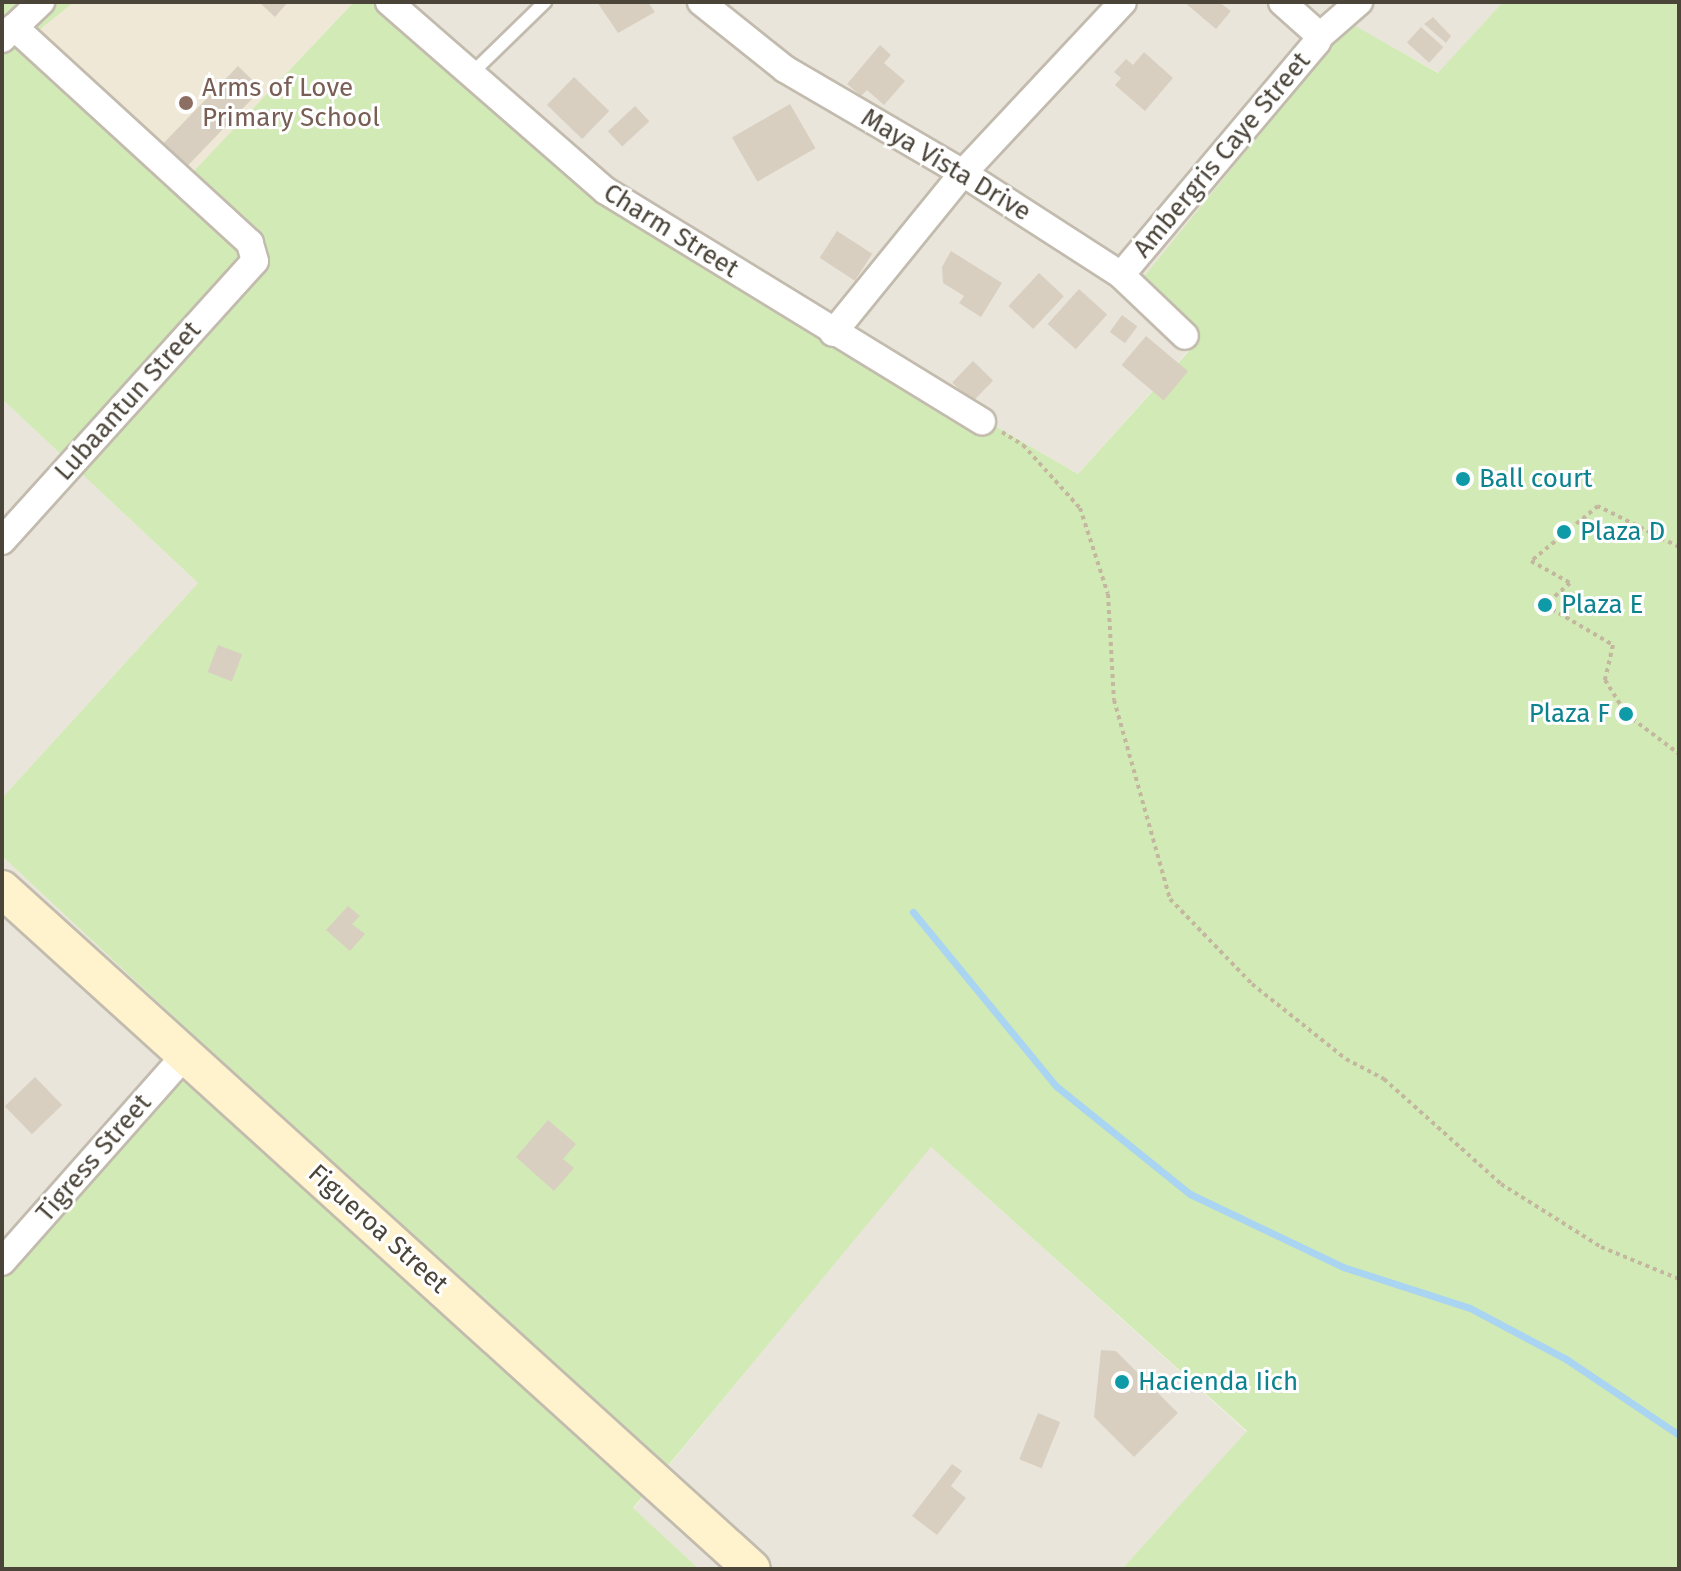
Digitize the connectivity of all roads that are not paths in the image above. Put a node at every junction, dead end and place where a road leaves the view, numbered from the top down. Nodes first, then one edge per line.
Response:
1 (41, 2) edge
2 (389, 2) edge
3 (545, 2) edge
4 (701, 2) edge
5 (1123, 2) edge
6 (1282, 2) edge
7 (1359, 2) edge
8 (8, 33) edge
9 (1320, 36) junction
10 (470, 75) junction
11 (963, 173) junction
12 (1121, 275) junction
13 (833, 333) junction
14 (1185, 336) dead end
15 (982, 421) road end
16 (2, 541) edge
17 (2, 889) edge
18 (186, 1054) junction
19 (2, 1262) edge
20 (752, 1569) edge

1 - 8 street
2 - 10 street, Charm Street
3 - 10 lane
4 - 11 street, Maya Vista Drive
5 - 11 street
6 - 9 street, Ambergris Caye Street
7 - 9 street
8 - 16 street, Lubaantun Street
9 - 12 street, Ambergris Caye Street
10 - 13 street, Charm Street
11 - 12 street, Maya Vista Drive
11 - 13 street
12 - 14 street, Maya Vista Drive
13 - 15 street, Charm Street
17 - 18 street, Figueroa Street
18 - 19 street, Tigress Street
18 - 20 street, Figueroa Street

